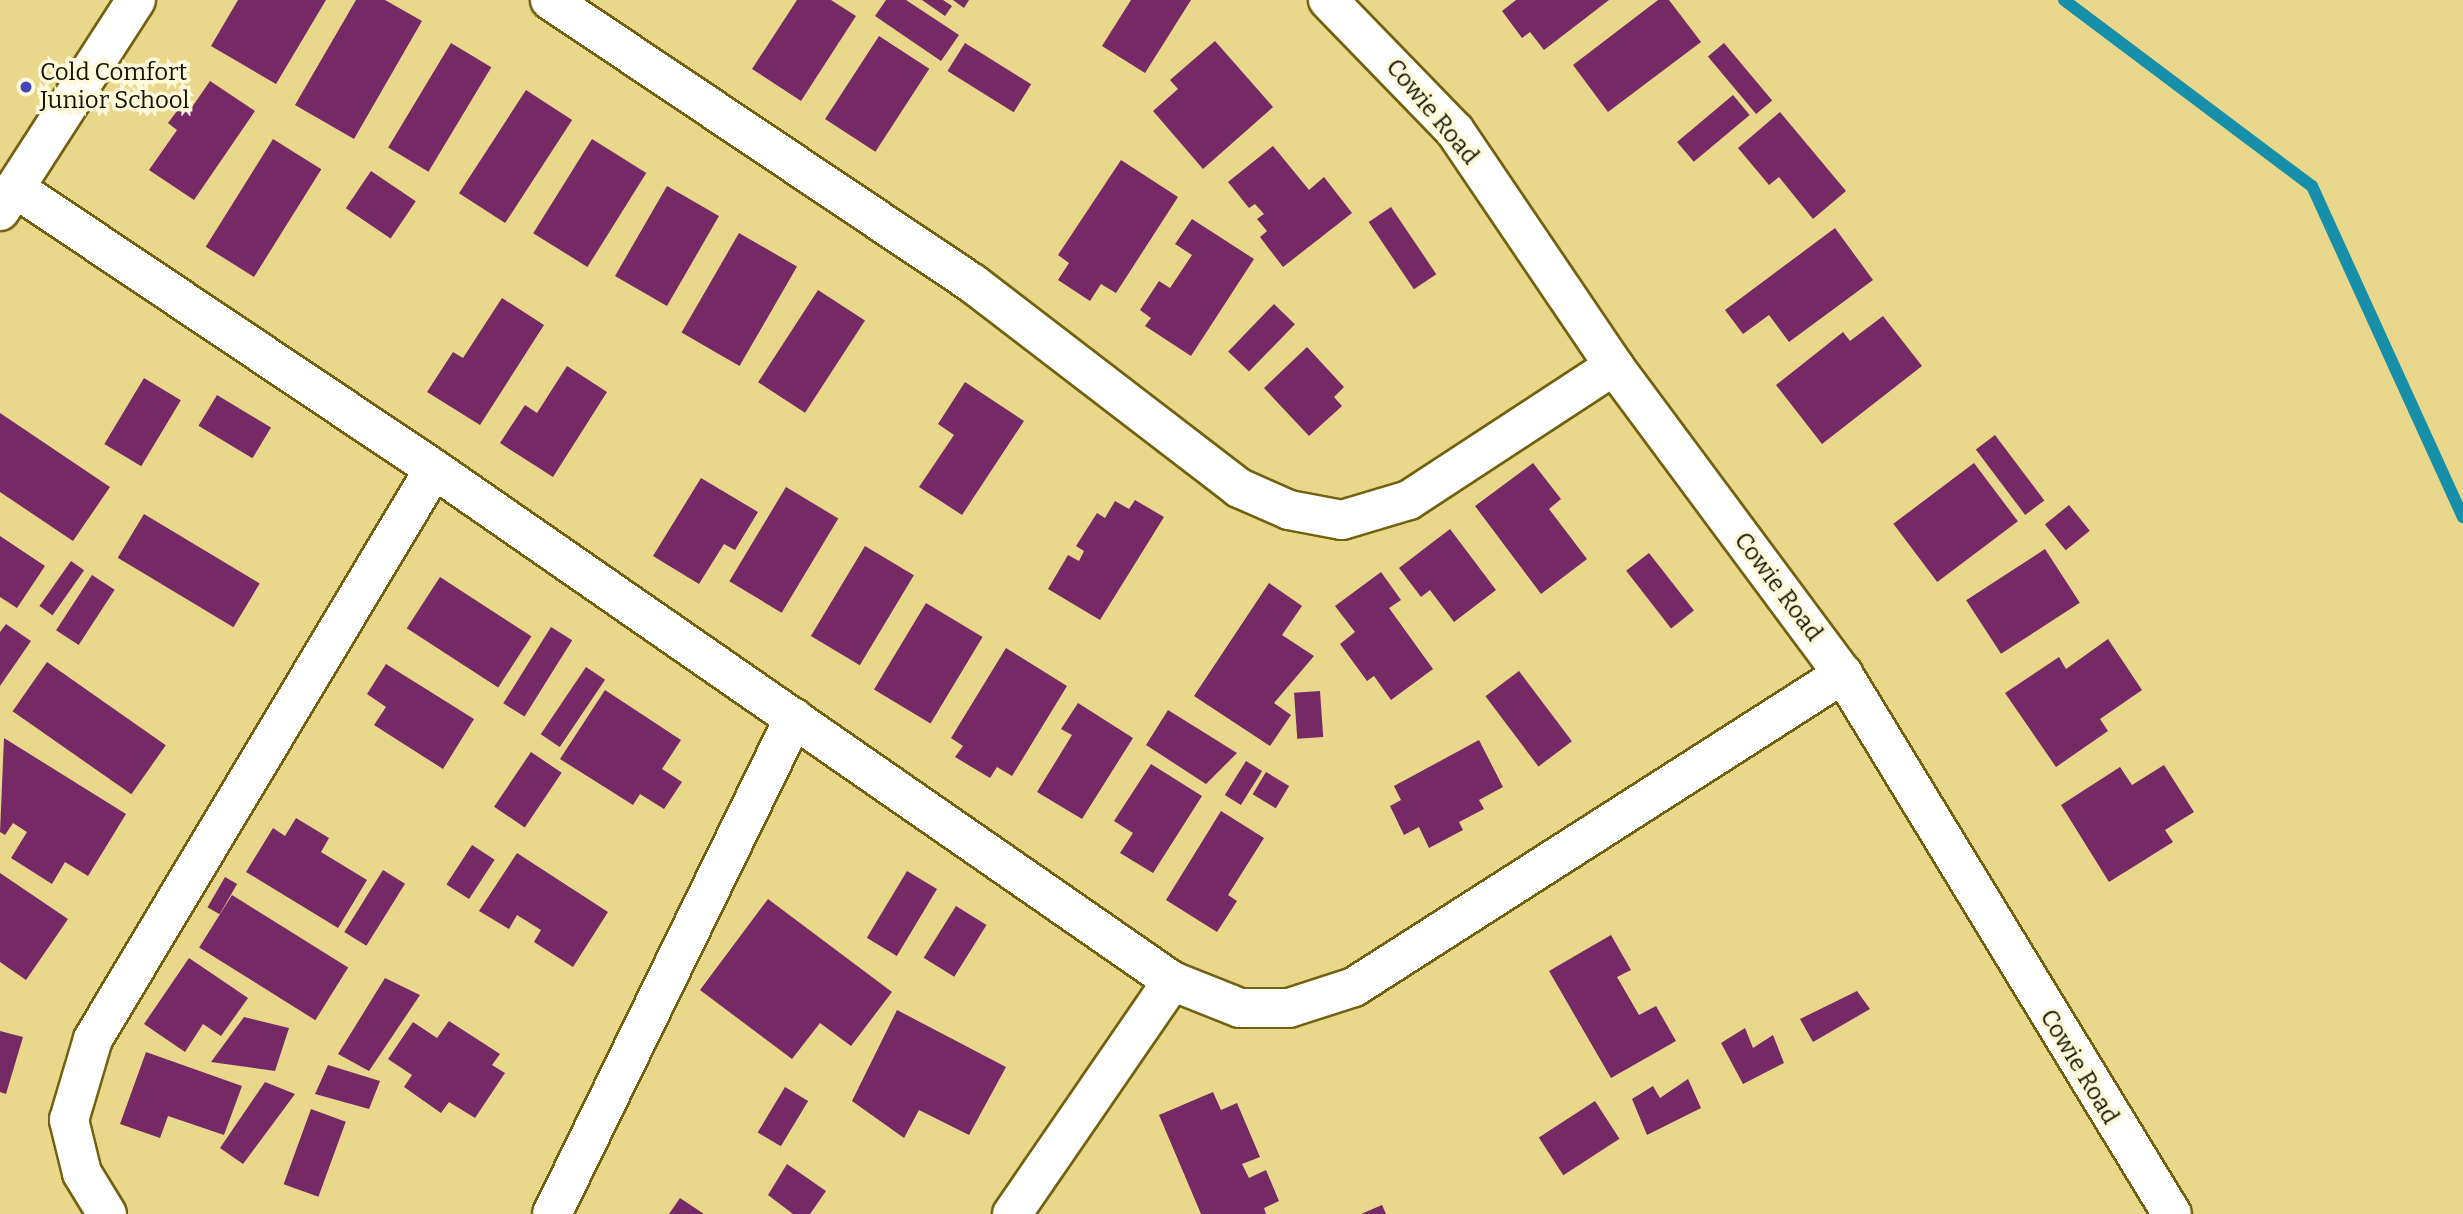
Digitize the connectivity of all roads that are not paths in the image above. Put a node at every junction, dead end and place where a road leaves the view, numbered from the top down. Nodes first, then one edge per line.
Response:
1 (136, 0) edge
2 (550, 0) edge
3 (1328, 0) edge
4 (7, 200) edge
5 (1614, 366) junction
6 (434, 469) junction
7 (1843, 674) junction
8 (794, 718) junction
9 (1172, 981) junction
10 (107, 1214) edge
11 (552, 1214) edge
12 (1012, 1214) edge
13 (2172, 1214) edge

1 - 4 street
2 - 5 street
3 - 5 street, Cowie Road
4 - 6 street
5 - 7 street, Cowie Road
6 - 8 street
6 - 10 street
7 - 9 street
7 - 13 street, Cowie Road
8 - 9 street
8 - 11 street
9 - 12 street

